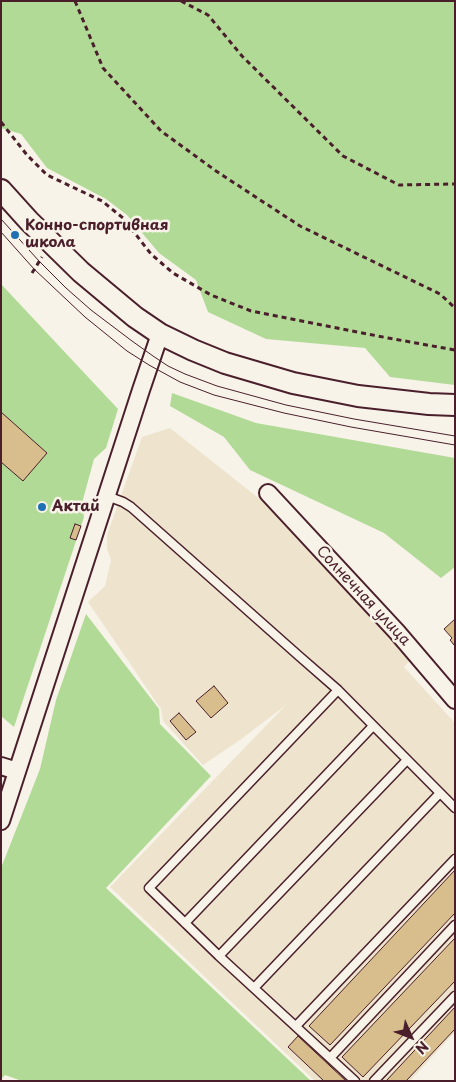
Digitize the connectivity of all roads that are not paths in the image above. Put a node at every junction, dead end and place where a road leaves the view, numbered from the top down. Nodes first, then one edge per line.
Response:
1 (1, 190) edge
2 (160, 334) junction
3 (455, 406) edge
4 (268, 493) dead end
5 (107, 496) junction
6 (338, 690) junction
7 (455, 700) edge
8 (373, 726) junction
9 (407, 760) junction
10 (9, 769) edge
11 (440, 794) junction
12 (455, 808) edge
13 (1, 821) edge
14 (455, 859) edge
15 (185, 923) junction
16 (455, 924) edge
17 (220, 956) junction
18 (254, 988) junction
19 (455, 996) edge
20 (296, 1026) junction
21 (330, 1058) junction
22 (354, 1081) edge
23 (374, 1081) edge

1 - 2 street
2 - 3 street
2 - 5 street
4 - 7 street, Солнечная улица
5 - 6 lane
5 - 10 street
6 - 8 lane
6 - 15 lane
8 - 9 lane
8 - 15 lane
9 - 11 lane
9 - 17 lane
10 - 13 street
11 - 12 lane
11 - 18 lane
14 - 20 lane
15 - 17 lane
16 - 21 lane
17 - 18 lane
18 - 20 lane
19 - 23 lane
20 - 21 lane
21 - 22 lane

